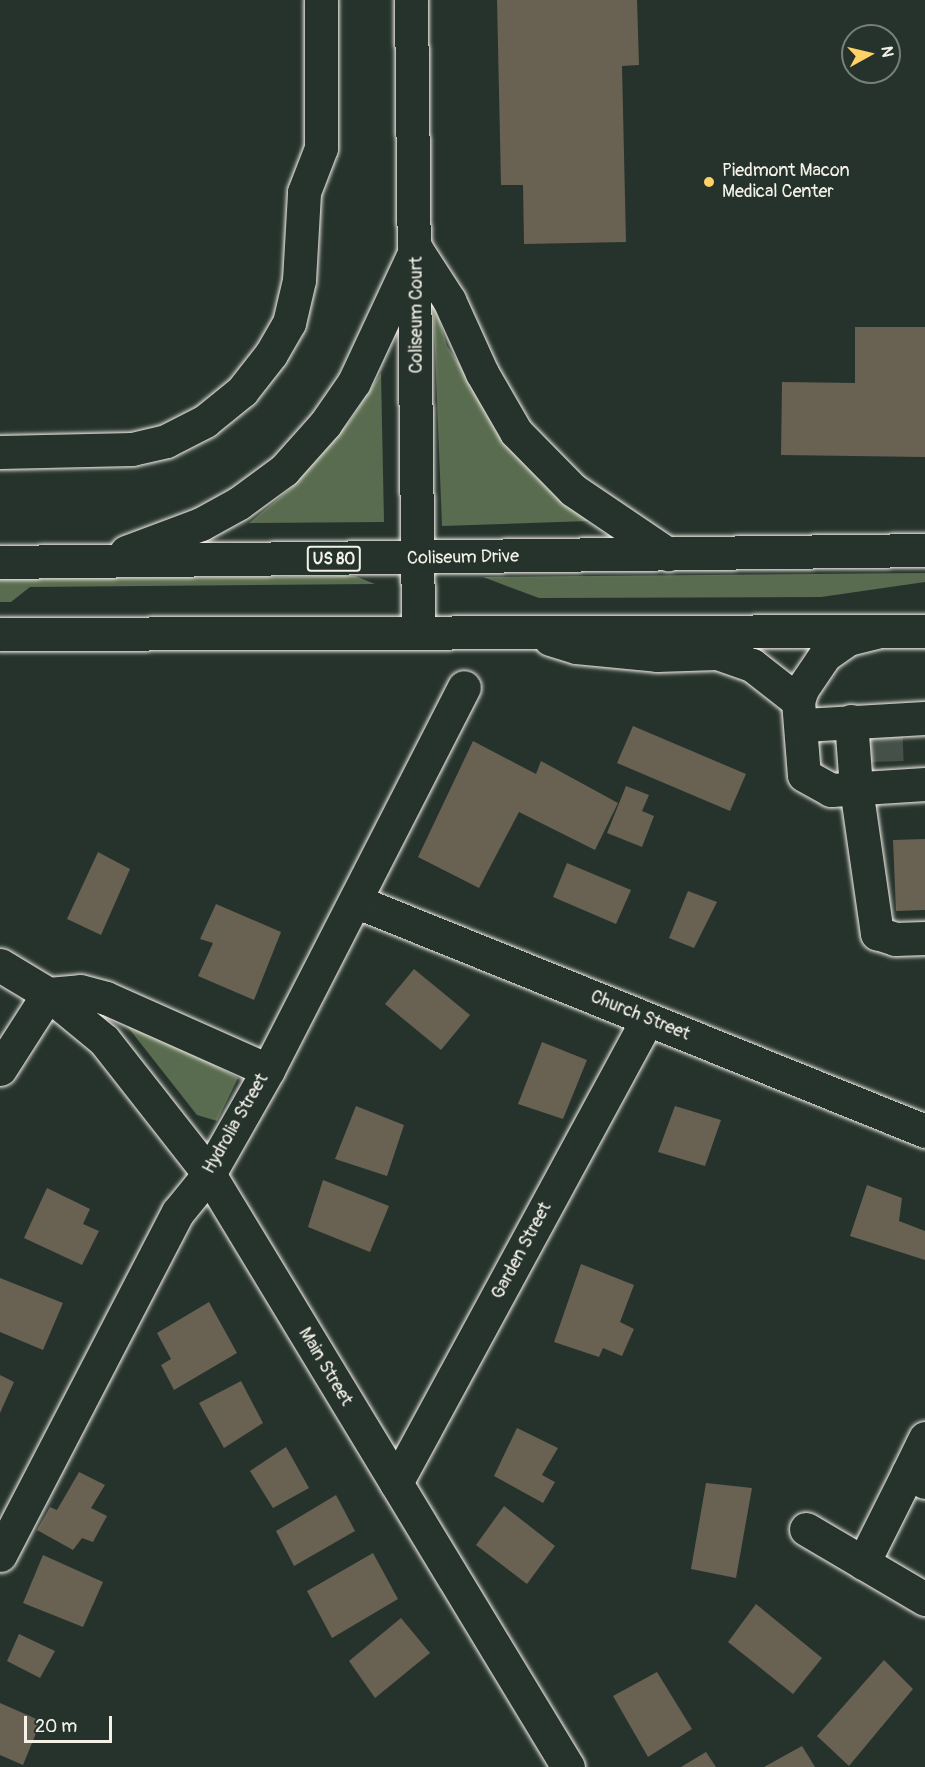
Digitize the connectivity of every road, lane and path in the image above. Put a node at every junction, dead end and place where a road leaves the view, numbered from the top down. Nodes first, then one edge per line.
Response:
1 (321, 0) edge
2 (411, 0) edge
3 (416, 249) junction
4 (0, 452) edge
5 (925, 550) edge
6 (668, 554) junction
7 (418, 558) junction
8 (0, 561) edge
9 (97, 561) junction
10 (522, 630) junction
11 (925, 630) edge
12 (418, 631) junction
13 (881, 631) junction
14 (0, 634) edge
15 (464, 687) dead end
16 (800, 713) junction
17 (925, 718) edge
18 (851, 721) junction
19 (887, 749) junction
20 (925, 784) edge
21 (856, 788) junction
22 (355, 901) junction
23 (925, 938) edge
24 (0, 965) edge
25 (48, 994) junction
26 (647, 1020) junction
27 (0, 1070) edge
28 (268, 1070) junction
29 (925, 1131) edge
30 (209, 1174) junction
31 (925, 1438) edge
32 (916, 1478) edge
33 (396, 1483) junction
34 (806, 1529) dead end
35 (0, 1555) edge
36 (863, 1563) junction
37 (925, 1599) edge
38 (568, 1767) edge

1 - 4 street
2 - 3 street, Coliseum Court
3 - 6 street
3 - 7 street, Coliseum Court
3 - 9 street
5 - 6 street, Coliseum Drive / US 80
6 - 7 street, Coliseum Drive / US 80
7 - 9 street, Coliseum Drive / US 80
7 - 12 street, Coliseum Court
8 - 9 street, Coliseum Drive / US 80
10 - 12 street
10 - 13 street
10 - 16 street
11 - 13 street
12 - 14 street
13 - 16 street
15 - 22 street, Hydrolia Street
16 - 18 street
16 - 21 street
17 - 19 street
18 - 19 street
18 - 21 street
19 - 20 street
19 - 21 street
21 - 23 street
22 - 26 street, Church Street
22 - 28 street, Hydrolia Street
24 - 25 street, Main Street
25 - 27 street
25 - 28 street
25 - 30 street, Main Street
26 - 29 street, Church Street
26 - 33 street, Garden Street
28 - 30 street, Hydrolia Street
30 - 33 street, Main Street
30 - 35 street, Hydrolia Street
31 - 32 street
32 - 36 street
33 - 38 street, Main Street
34 - 36 street
36 - 37 street

